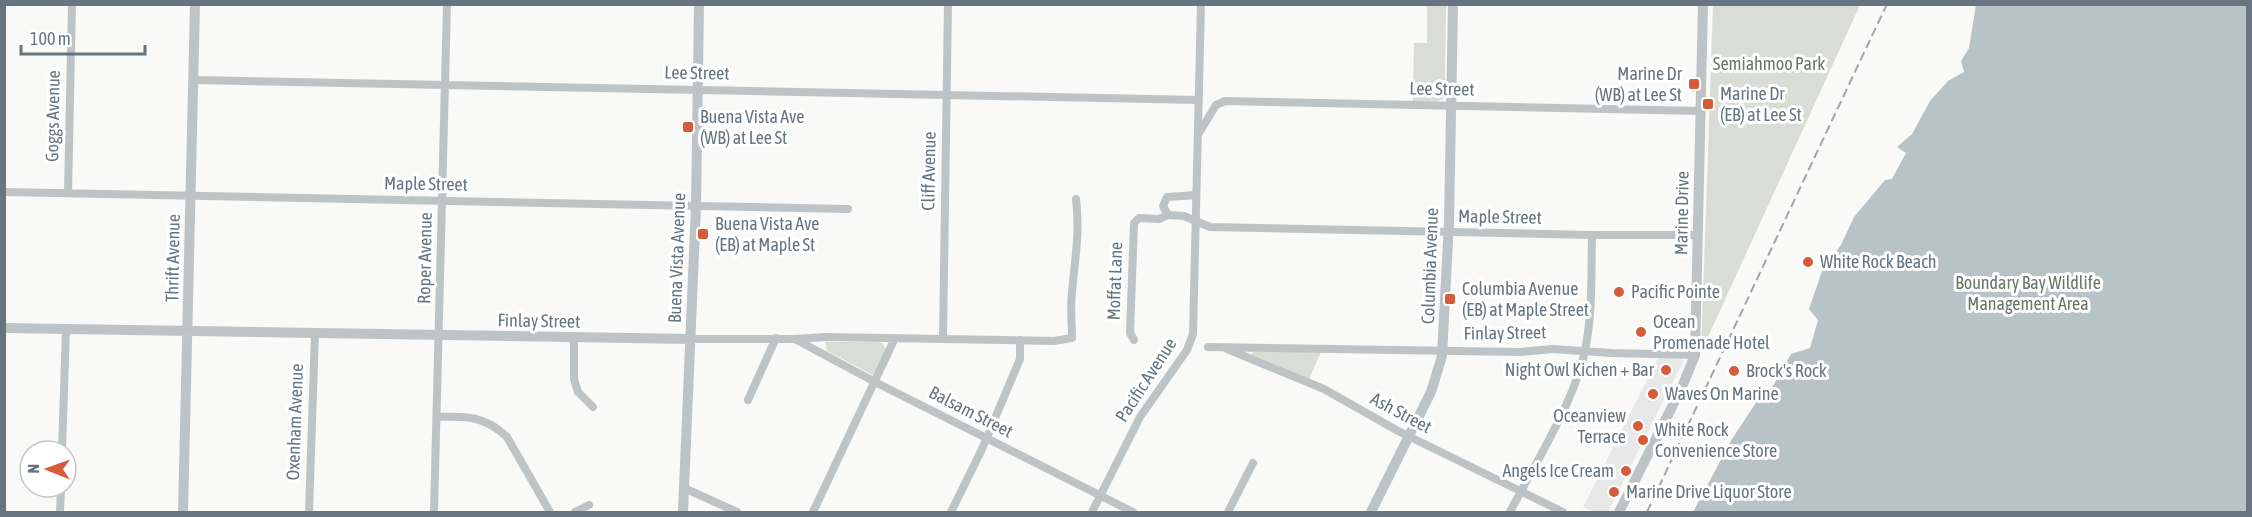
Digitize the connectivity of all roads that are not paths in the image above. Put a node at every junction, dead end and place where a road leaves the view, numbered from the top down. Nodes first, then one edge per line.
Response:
1 (72, 4) edge
2 (195, 4) edge
3 (447, 4) edge
4 (699, 4) edge
5 (948, 4) edge
6 (1201, 4) edge
7 (1453, 4) edge
8 (1703, 4) edge
9 (193, 80) junction
10 (446, 85) junction
11 (698, 90) junction
12 (947, 94) junction
13 (1199, 100) junction
14 (1451, 106) junction
15 (1701, 111) junction
16 (1198, 133) junction
17 (4, 192) edge
18 (68, 193) junction
19 (1196, 195) junction
20 (191, 196) junction
21 (1076, 199) dead end
22 (443, 201) junction
23 (696, 206) junction
24 (848, 209) dead end
25 (1168, 215) junction
26 (1196, 220) junction
27 (1448, 232) junction
28 (1592, 235) junction
29 (1698, 235) junction
30 (4, 328) edge
31 (66, 329) junction
32 (188, 331) junction
33 (315, 333) junction
34 (440, 335) junction
35 (574, 338) junction
36 (776, 338) junction
37 (895, 338) junction
38 (943, 338) junction
39 (690, 339) junction
40 (795, 339) junction
41 (1020, 340) junction
42 (1134, 340) dead end
43 (1208, 347) dead end
44 (1222, 347) junction
45 (1443, 350) junction
46 (1585, 351) junction
47 (1695, 355) junction
48 (875, 382) junction
49 (748, 400) dead end
50 (593, 407) dead end
51 (437, 417) junction
52 (1409, 436) junction
53 (62, 439) edge
54 (987, 439) junction
55 (1253, 463) dead end
56 (684, 488) junction
57 (1521, 491) junction
58 (1100, 496) junction
59 (589, 505) dead end
60 (183, 513) edge
61 (309, 513) edge
62 (434, 513) edge
63 (550, 513) edge
64 (575, 513) edge
65 (683, 513) edge
66 (737, 513) edge
67 (813, 513) edge
68 (951, 513) edge
69 (1092, 513) edge
70 (1133, 513) edge
71 (1228, 513) edge
72 (1371, 513) edge
73 (1510, 513) edge
74 (1563, 513) edge
75 (1619, 513) edge

1 - 18 street, Goggs Avenue
2 - 9 street, Thrift Avenue
3 - 10 street, Roper Avenue
4 - 11 street, Buena Vista Avenue
5 - 12 street, Cliff Avenue
6 - 13 street, Pacific Avenue
7 - 14 street, Columbia Avenue
8 - 15 street, Marine Drive
9 - 10 street, Lee Street
9 - 20 street, Thrift Avenue
10 - 11 street, Lee Street
10 - 22 street, Roper Avenue
11 - 12 street, Lee Street
11 - 23 street, Buena Vista Avenue
12 - 13 street, Lee Street
12 - 38 street, Cliff Avenue
13 - 16 street, Pacific Avenue
14 - 15 street, Lee Street
14 - 16 street, Lee Street
14 - 27 street, Columbia Avenue
15 - 29 street, Marine Drive
16 - 19 street, Pacific Avenue
17 - 18 street, Maple Street
18 - 20 street, Maple Street
19 - 25 street
19 - 26 street, Pacific Avenue
20 - 22 street, Maple Street
20 - 32 street, Thrift Avenue
21 - 41 street, Finlay Street
22 - 23 street, Maple Street
22 - 34 street, Roper Avenue
23 - 24 street, Maple Street
23 - 39 street, Buena Vista Avenue
25 - 26 street
25 - 42 street, Moffat Lane
26 - 27 street, Maple Street
26 - 58 street, Pacific Avenue
27 - 28 street, Maple Street
27 - 45 street, Columbia Avenue
28 - 29 street, Maple Street
28 - 46 street
29 - 47 street, Marine Drive
30 - 31 street, Finlay Street
31 - 32 street, Finlay Street
31 - 53 street
32 - 33 street, Finlay Street
32 - 60 street, Thrift Avenue
33 - 34 street, Finlay Street
33 - 61 street, Oxenham Avenue
34 - 35 street, Finlay Street
34 - 51 street, Roper Avenue
35 - 39 street, Finlay Street
35 - 50 street
36 - 39 street, Finlay Street
36 - 40 street, Finlay Street
36 - 49 street
37 - 38 street, Finlay Street
37 - 40 street, Finlay Street
37 - 48 street
38 - 41 street, Finlay Street
39 - 56 street, Buena Vista Avenue
40 - 48 street, Balsam Street
41 - 54 street
43 - 44 street, Finlay Street
44 - 45 street, Finlay Street
44 - 52 street, Ash Street
45 - 46 street, Finlay Street
45 - 52 street, Columbia Avenue
46 - 47 street, Finlay Street
46 - 57 street
47 - 75 street, Marine Drive
48 - 54 street, Balsam Street
48 - 67 street
51 - 62 street, Roper Avenue
51 - 63 street
52 - 57 street, Ash Street
52 - 72 street, Columbia Avenue
54 - 58 street, Balsam Street
54 - 68 street
55 - 71 street
56 - 65 street, Buena Vista Avenue
56 - 66 street
57 - 73 street
57 - 74 street, Ash Street
58 - 69 street, Pacific Avenue
58 - 70 street, Balsam Street
59 - 64 street

